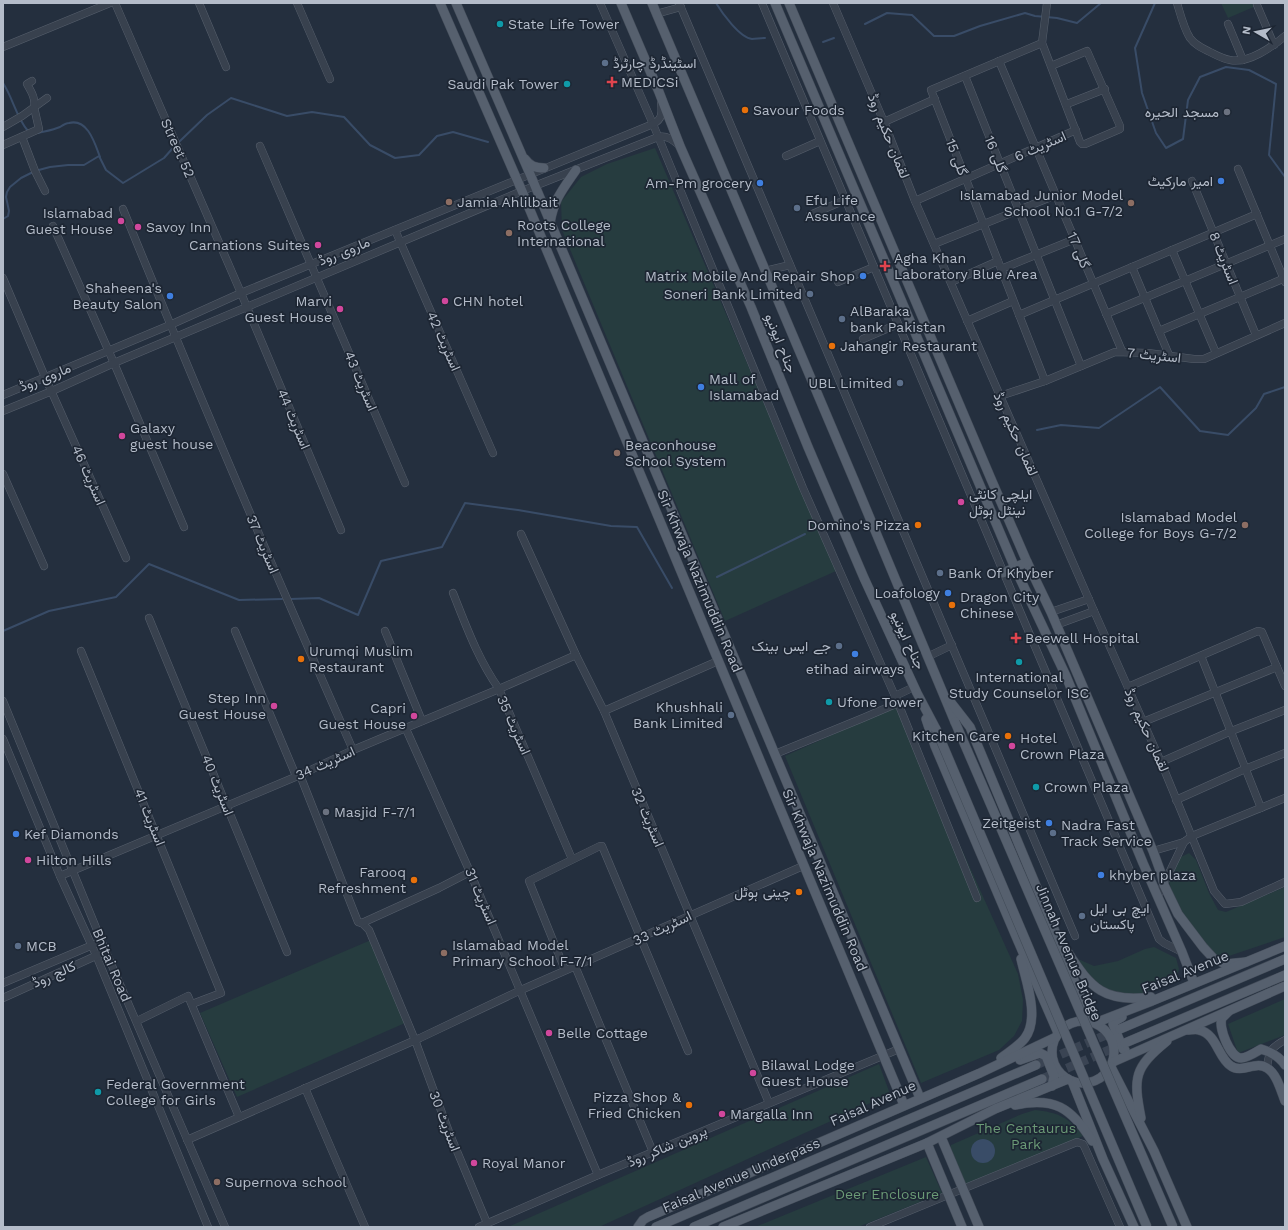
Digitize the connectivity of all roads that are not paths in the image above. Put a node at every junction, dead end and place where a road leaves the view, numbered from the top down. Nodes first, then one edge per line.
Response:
1 (110, 3) edge
2 (115, 3) edge
3 (199, 3) edge
4 (297, 3) edge
5 (440, 3) edge
6 (456, 3) edge
7 (600, 3) edge
8 (621, 3) edge
9 (652, 3) edge
10 (762, 3) edge
11 (776, 3) edge
12 (833, 3) edge
13 (1047, 3) edge
14 (1177, 3) edge
15 (680, 5) edge
16 (790, 5) edge
17 (1257, 5) dead end
18 (656, 14) junction
19 (1228, 24) dead end
20 (1285, 36) edge
21 (1042, 42) junction
22 (1274, 45) junction
23 (3, 47) edge
24 (1243, 60) junction
25 (999, 61) junction
26 (1051, 66) junction
27 (226, 67) dead end
28 (964, 76) junction
29 (330, 78) dead end
30 (32, 81) dead end
31 (1105, 90) junction
32 (660, 92) junction
33 (48, 98) dead end
34 (935, 99) junction
35 (1067, 104) junction
36 (34, 107) junction
37 (884, 122) junction
38 (653, 124) junction
39 (3, 127) edge
40 (1076, 130) junction
41 (28, 134) junction
42 (658, 137) junction
43 (820, 141) junction
44 (3, 145) edge
45 (260, 146) dead end
46 (680, 146) junction
47 (1036, 148) junction
48 (520, 153) junction
49 (786, 156) dead end
50 (1000, 164) junction
51 (544, 168) junction
52 (1238, 169) dead end
53 (576, 170) junction
54 (530, 174) junction
55 (517, 179) junction
56 (966, 179) junction
57 (1192, 181) dead end
58 (535, 187) junction
59 (45, 191) dead end
60 (522, 191) junction
61 (1056, 195) junction
62 (845, 200) junction
63 (915, 201) junction
64 (123, 209) dead end
65 (1018, 210) junction
66 (1256, 214) junction
67 (810, 215) dead end
68 (550, 224) junction
69 (983, 224) junction
70 (52, 226) dead end
71 (395, 230) junction
72 (1214, 232) junction
73 (888, 237) junction
74 (1075, 239) junction
75 (1285, 239) edge
76 (876, 241) junction
77 (401, 242) junction
78 (934, 244) junction
79 (864, 245) junction
80 (1270, 245) junction
81 (1172, 250) junction
82 (1036, 254) junction
83 (998, 261) junction
84 (1227, 263) junction
85 (310, 264) junction
86 (790, 265) junction
87 (874, 267) junction
88 (1132, 267) junction
89 (1001, 269) junction
90 (765, 271) junction
91 (3, 278) edge
92 (317, 278) junction
93 (1285, 280) edge
94 (1185, 281) junction
95 (838, 282) dead end
96 (951, 282) junction
97 (1093, 283) junction
98 (241, 293) junction
99 (1240, 297) junction
100 (1145, 298) junction
101 (1054, 300) junction
102 (1014, 301) junction
103 (247, 307) junction
104 (1019, 314) junction
105 (1106, 314) junction
106 (1200, 314) junction
107 (967, 322) junction
108 (1285, 323) edge
109 (898, 324) junction
110 (170, 325) junction
111 (1159, 331) junction
112 (1256, 335) junction
113 (175, 338) junction
114 (863, 339) dead end
115 (1122, 351) junction
116 (108, 352) junction
117 (1216, 353) junction
118 (1169, 356) junction
119 (114, 363) junction
120 (1081, 366) junction
121 (45, 377) junction
122 (1044, 381) junction
123 (52, 391) junction
124 (3, 395) edge
125 (1000, 396) junction
126 (3, 411) edge
127 (493, 453) dead end
128 (3, 474) edge
129 (405, 483) dead end
130 (184, 527) dead end
131 (341, 530) dead end
132 (521, 534) dead end
133 (126, 558) dead end
134 (1027, 562) junction
135 (44, 566) dead end
136 (1015, 568) junction
137 (1003, 573) junction
138 (453, 593) dead end
139 (1088, 599) junction
140 (1094, 611) junction
141 (1050, 612) junction
142 (149, 618) dead end
143 (1056, 625) junction
144 (235, 631) dead end
145 (385, 631) dead end
146 (952, 645) junction
147 (81, 651) dead end
148 (576, 655) junction
149 (1201, 656) junction
150 (927, 657) junction
151 (718, 661) junction
152 (1277, 667) junction
153 (1285, 686) edge
154 (1128, 687) junction
155 (939, 688) junction
156 (498, 689) junction
157 (916, 690) junction
158 (1215, 693) junction
159 (896, 699) junction
160 (3, 701) edge
161 (1285, 710) edge
162 (604, 712) junction
163 (422, 721) junction
164 (1143, 722) junction
165 (406, 729) junction
166 (1229, 732) junction
167 (3, 739) edge
168 (353, 750) junction
169 (1285, 753) edge
170 (775, 754) junction
171 (1161, 762) junction
172 (1245, 769) junction
173 (298, 776) junction
174 (1285, 798) edge
175 (1176, 800) junction
176 (226, 806) junction
177 (1261, 808) junction
178 (799, 812) junction
179 (784, 820) junction
180 (158, 835) junction
181 (1192, 836) junction
182 (1184, 842) junction
183 (1153, 851) junction
184 (572, 859) junction
185 (803, 866) junction
186 (73, 871) junction
187 (470, 872) junction
188 (60, 876) junction
189 (1285, 882) edge
190 (1164, 885) junction
191 (1158, 896) junction
192 (977, 898) dead end
193 (690, 915) junction
194 (362, 923) junction
195 (1054, 929) junction
196 (1076, 936) dead end
197 (641, 938) junction
198 (102, 942) junction
199 (1018, 942) junction
200 (92, 946) junction
201 (1285, 946) edge
202 (106, 952) junction
203 (287, 952) dead end
204 (1182, 952) junction
205 (96, 956) junction
206 (1285, 959) edge
207 (1246, 962) junction
208 (575, 966) junction
209 (565, 970) junction
210 (1285, 975) edge
211 (3, 983) edge
212 (1194, 983) junction
213 (1285, 986) edge
214 (521, 990) junction
215 (1163, 996) junction
216 (3, 998) edge
217 (1152, 1001) junction
218 (192, 1004) junction
219 (1231, 1009) junction
220 (137, 1021) junction
221 (1093, 1022) junction
222 (1120, 1029) tunnel mouth
223 (1180, 1032) junction
224 (1057, 1035) junction
225 (415, 1040) junction
226 (1160, 1040) junction
227 (1226, 1040) junction
228 (1285, 1040) edge
229 (1125, 1043) tunnel mouth
230 (1217, 1046) junction
231 (900, 1049) junction
232 (688, 1051) dead end
233 (1269, 1052) junction
234 (884, 1055) junction
235 (1112, 1064) junction
236 (1036, 1065) tunnel mouth
237 (1285, 1065) edge
238 (1267, 1068) junction
239 (980, 1073) junction
240 (1042, 1079) tunnel mouth
241 (1070, 1080) junction
242 (1052, 1086) junction
243 (305, 1088) junction
244 (920, 1098) junction
245 (1285, 1100) edge
246 (769, 1104) junction
247 (904, 1105) junction
248 (995, 1109) junction
249 (239, 1117) junction
250 (941, 1137) junction
251 (187, 1140) junction
252 (927, 1144) junction
253 (1154, 1151) junction
254 (653, 1152) junction
255 (1103, 1159) junction
256 (598, 1175) junction
257 (963, 1189) junction
258 (949, 1196) junction
259 (971, 1206) junction
260 (957, 1214) junction
261 (487, 1223) junction
262 (208, 1227) edge
263 (225, 1227) edge
264 (365, 1227) edge
265 (479, 1227) edge
266 (638, 1227) edge
267 (656, 1227) edge
268 (694, 1227) edge
269 (724, 1227) edge
270 (870, 1227) edge
271 (962, 1227) edge
272 (979, 1227) edge
273 (1120, 1227) edge
274 (1134, 1227) edge
275 (1147, 1227) edge
276 (1174, 1227) edge
277 (1187, 1227) edge

1 - 23 street
2 - 98 street, Street 52
3 - 27 street
4 - 29 street
5 - 55 main road, Sir Khwaja Nazimuddin Road
6 - 48 main road, Sir Khwaja Nazimuddin Road
7 - 38 street
8 - 32 main road, جناح ایونیو
9 - 18 main road, جناح ایونیو
10 - 43 street
11 - 76 main road
12 - 37 street, لقمان حکیم روڈ
13 - 21 street
14 - 24 street
15 - 18 street
15 - 86 street
16 - 73 main road
17 - 22 street
18 - 90 main road, جناح ایونیو
19 - 24 street
20 - 22 street
21 - 25 street
21 - 26 street
22 - 24 street
25 - 28 street
25 - 47 street, گلی 17
26 - 31 street
26 - 35 street
28 - 34 street, گلی 15
28 - 50 street, گلی 16
30 - 36 street
31 - 35 street
31 - 40 street
32 - 38 street
32 - 46 main road, جناح ایونیو
33 - 36 street
34 - 37 street
34 - 56 street, گلی 15
35 - 40 street
36 - 39 street
36 - 41 street
37 - 63 street, لقمان حکیم روڈ
38 - 42 street
38 - 51 street, ماروی روڈ
40 - 47 street, اسٹریٹ 6
41 - 44 street
41 - 59 street
42 - 46 street
42 - 53 street, ماروی روڈ
42 - 159 street
43 - 49 street
43 - 62 street
45 - 85 street, اسٹریٹ 43
46 - 157 main road, جناح ایونیو
47 - 50 street, اسٹریٹ 6
47 - 61 street, گلی 17
48 - 51 main road
48 - 54 main road, Sir Khwaja Nazimuddin Road
50 - 56 street, اسٹریٹ 6
50 - 65 street, گلی 16
51 - 54 street, ماروی روڈ
52 - 66 street
53 - 58 street, ماروی روڈ
53 - 68 main road
54 - 55 street, ماروی روڈ
54 - 58 main road, Sir Khwaja Nazimuddin Road
55 - 60 main road, Sir Khwaja Nazimuddin Road
55 - 71 street, ماروی روڈ
56 - 63 street, اسٹریٹ 6
56 - 69 street, گلی 15
57 - 72 street, اسٹریٹ 8
58 - 60 street, ماروی روڈ
58 - 68 main road, Sir Khwaja Nazimuddin Road
60 - 77 street, ماروی روڈ
60 - 151 main road, Sir Khwaja Nazimuddin Road
61 - 65 street
61 - 74 street, گلی 17
62 - 67 street
62 - 79 street
63 - 78 street, لقمان حکیم روڈ
64 - 110 street, اسٹریٹ 37
65 - 69 street
65 - 82 street, گلی 16
66 - 72 street
66 - 80 street
68 - 170 main road, Sir Khwaja Nazimuddin Road
69 - 78 street
69 - 83 street, گلی 15
70 - 116 street
71 - 77 street, اسٹریٹ 42
71 - 85 street, ماروی روڈ
72 - 81 street
72 - 84 street, اسٹریٹ 8
73 - 76 main road
73 - 134 main road
74 - 82 street
74 - 97 street, گلی 17
75 - 80 street
76 - 79 street
76 - 136 main road
77 - 92 street, ماروی روڈ
77 - 127 street, اسٹریٹ 42
78 - 96 street, لقمان حکیم روڈ
79 - 87 street
80 - 84 street
80 - 93 street
81 - 88 street
81 - 94 street
82 - 89 street
82 - 101 street, گلی 16
83 - 89 street, گلی 15
83 - 96 street
84 - 94 street
84 - 99 street, اسٹریٹ 8
85 - 92 street, اسٹریٹ 43
85 - 98 street, ماروی روڈ
86 - 90 street
86 - 146 street
87 - 95 street
87 - 109 street
88 - 97 street
88 - 100 street
89 - 102 street, گلی 15
90 - 150 main road, جناح ایونیو
91 - 121 street, اسٹریٹ 46
92 - 103 street, ماروی روڈ
92 - 129 street, اسٹریٹ 43
93 - 99 street
94 - 100 street
94 - 106 street
96 - 107 street, لقمان حکیم روڈ
97 - 101 street
97 - 105 street, گلی 17
98 - 103 street, Street 52
98 - 110 street, ماروی روڈ
99 - 106 street
99 - 112 street, اسٹریٹ 8
100 - 105 street
100 - 111 street
101 - 104 street
101 - 120 street, گلی 16
102 - 104 street, گلی 15
102 - 107 street
103 - 113 street, ماروی روڈ
103 - 131 street, اسٹریٹ 44
104 - 122 street, گلی 15
105 - 115 street, گلی 17
106 - 111 street
106 - 117 street
107 - 125 street, لقمان حکیم روڈ
108 - 112 street, اسٹریٹ 7
109 - 114 street
109 - 137 street
110 - 113 street, اسٹریٹ 37
110 - 116 street, ماروی روڈ
111 - 118 street
112 - 117 street, اسٹریٹ 7
113 - 119 street, ماروی روڈ
113 - 168 street, اسٹریٹ 37
115 - 118 street, اسٹریٹ 7
115 - 120 street, اسٹریٹ 7
116 - 119 street
116 - 121 street, ماروی روڈ
117 - 118 street, اسٹریٹ 7
119 - 123 street, ماروی روڈ
119 - 130 street
120 - 122 street, اسٹریٹ 7
121 - 123 street, اسٹریٹ 46
121 - 124 street, ماروی روڈ
122 - 125 street, اسٹریٹ 7
123 - 126 street, ماروی روڈ
123 - 133 street, اسٹریٹ 46
125 - 139 street, لقمان حکیم روڈ
128 - 135 street
132 - 148 street, اسٹریٹ 32
134 - 136 main road
134 - 141 main road
136 - 137 main road
136 - 191 main road
137 - 204 street
138 - 156 street, اسٹریٹ 35
139 - 140 street, لقمان حکیم روڈ
139 - 141 street
140 - 143 street
140 - 154 street, لقمان حکیم روڈ
141 - 143 main road
142 - 176 street, اسٹریٹ 40
143 - 183 main road
144 - 173 street
145 - 163 street
146 - 150 street
146 - 196 street
147 - 180 street, اسٹریٹ 41
148 - 156 street, اسٹریٹ 34
148 - 162 street, اسٹریٹ 32
149 - 152 street
149 - 154 street
149 - 158 street
150 - 155 main road, جناح ایونیو
151 - 162 street
151 - 179 main road, Sir Khwaja Nazimuddin Road
152 - 153 street
152 - 158 street
154 - 164 street, لقمان حکیم روڈ
155 - 195 main road
155 - 276 main road, Jinnah Avenue Bridge, bridge
156 - 163 street, اسٹریٹ 34
156 - 184 street, اسٹریٹ 35
157 - 159 street
157 - 199 main road
157 - 275 main road, bridge
158 - 164 street
158 - 166 street
159 - 170 street
159 - 192 street
160 - 186 street, Bhitai Road
161 - 166 street
162 - 193 street, اسٹریٹ 32
163 - 165 street, اسٹریٹ 34
164 - 171 street, لقمان حکیم روڈ
165 - 168 street, اسٹریٹ 34
165 - 187 street, اسٹریٹ 31
166 - 171 street
166 - 172 street
167 - 188 street, Bhitai Road
168 - 173 street, اسٹریٹ 34
169 - 172 street
170 - 178 main road, Sir Khwaja Nazimuddin Road
171 - 175 street, لقمان حکیم روڈ
172 - 175 street
172 - 177 street
173 - 176 street, اسٹریٹ 34
173 - 194 street, اسٹریٹ 30
174 - 177 street
175 - 181 street, لقمان حکیم روڈ
176 - 180 street, اسٹریٹ 34
176 - 203 street, اسٹریٹ 40
177 - 181 street
178 - 179 main road
178 - 231 main road, Sir Khwaja Nazimuddin Road
179 - 185 main road, Sir Khwaja Nazimuddin Road
180 - 186 street, اسٹریٹ 34
180 - 218 street, اسٹریٹ 41
181 - 182 street
181 - 189 street, لقمان حکیم روڈ
182 - 183 street
182 - 190 street
183 - 190 main road
184 - 197 street
184 - 209 street
185 - 193 street, اسٹریٹ 33
185 - 234 main road, Sir Khwaja Nazimuddin Road
186 - 188 street, اسٹریٹ 34
186 - 198 street, Bhitai Road
187 - 194 street
187 - 214 street, اسٹریٹ 31
188 - 200 street, Bhitai Road
190 - 191 street
190 - 207 main road
191 - 204 main road
193 - 197 street, اسٹریٹ 33
193 - 246 street, اسٹریٹ 32
194 - 225 street, اسٹریٹ 30
195 - 215 main road
195 - 221 main road
197 - 208 street, اسٹریٹ 33
197 - 232 street
198 - 200 street, کالج روڈ
198 - 202 street, Bhitai Road
199 - 224 main road
199 - 239 main road
200 - 205 street, Bhitai Road
200 - 211 street, کالج روڈ
201 - 207 main road, Faisal Avenue
202 - 205 street, کالج روڈ
202 - 220 street, Bhitai Road
204 - 212 main road
205 - 216 street, کالج روڈ
205 - 262 street, Bhitai Road
206 - 222 main road
207 - 212 main road, Faisal Avenue
208 - 209 street, اسٹریٹ 33
208 - 254 street
209 - 214 street, اسٹریٹ 33
210 - 229 main road
212 - 215 main road, Faisal Avenue
213 - 219 main road
214 - 225 street, اسٹریٹ 33
214 - 256 street, اسٹریٹ 31
215 - 217 main road, Faisal Avenue
217 - 221 main road, Faisal Avenue
217 - 226 main road
218 - 220 street
218 - 249 street
219 - 223 main road
219 - 227 main road
220 - 251 street, Bhitai Road
221 - 224 main road
221 - 235 main road
223 - 226 main road
223 - 230 main road
223 - 253 main road
224 - 239 main road, Faisal Avenue
224 - 241 main road
225 - 243 street, اسٹریٹ 33
225 - 261 street, اسٹریٹ 30
226 - 235 main road
227 - 230 main road
227 - 233 main road
228 - 233 street
230 - 238 main road
231 - 234 street, پروین شاکر روڈ
231 - 244 main road, Sir Khwaja Nazimuddin Road
233 - 237 main road
233 - 238 street
234 - 246 street, پروین شاکر روڈ
234 - 247 main road, Sir Khwaja Nazimuddin Road
235 - 241 main road
235 - 253 main road
236 - 267 main road, Faisal Avenue Underpass
238 - 245 main road
239 - 242 main road
239 - 244 main road, Faisal Avenue
240 - 268 main road, Faisal Avenue Underpass
241 - 242 main road
241 - 255 main road
242 - 248 main road
243 - 249 street, اسٹریٹ 33
243 - 264 street
244 - 247 main road, Faisal Avenue
246 - 254 street, پروین شاکر روڈ
247 - 266 main road, Faisal Avenue
248 - 250 main road
248 - 255 main road
249 - 251 street, اسٹریٹ 33
250 - 252 main road
250 - 257 main road
251 - 263 street, Bhitai Road
252 - 258 main road
252 - 269 main road
253 - 277 main road
254 - 256 street, پروین شاکر روڈ
255 - 274 main road
256 - 261 street, پروین شاکر روڈ
257 - 258 street
257 - 259 main road
257 - 273 street
258 - 260 main road
258 - 270 street
259 - 260 main road
259 - 272 main road
260 - 271 main road
261 - 265 street, پروین شاکر روڈ

